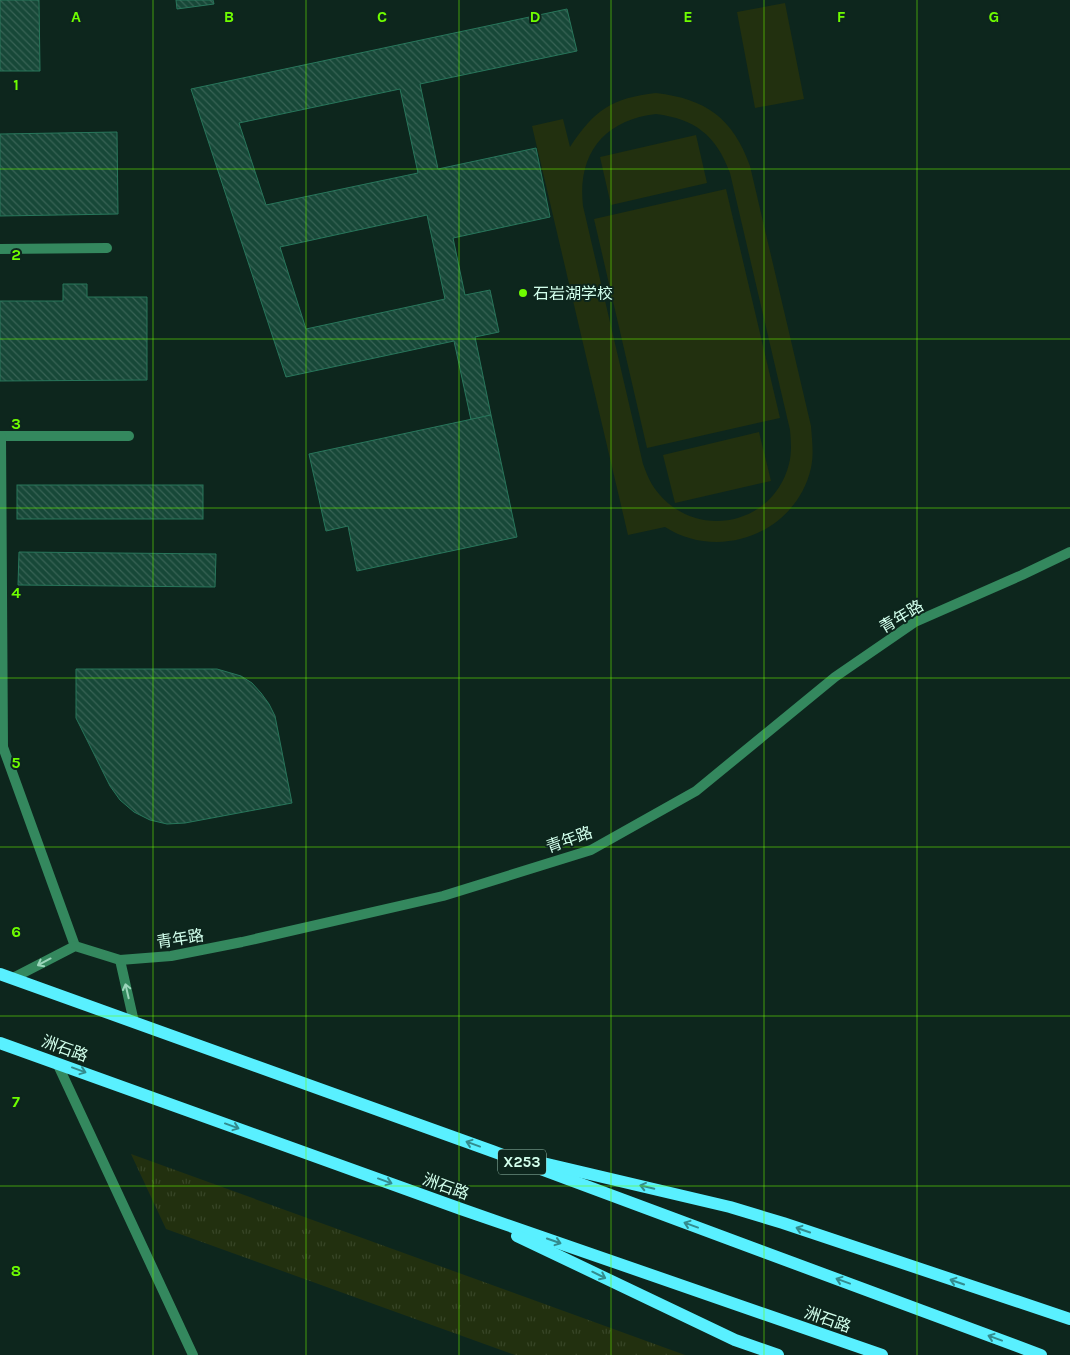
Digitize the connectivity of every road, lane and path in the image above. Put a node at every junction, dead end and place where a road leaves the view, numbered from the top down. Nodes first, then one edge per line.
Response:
1 (106, 248) dead end
2 (0, 249) edge
3 (0, 436) edge
4 (129, 436) dead end
5 (1070, 552) edge
6 (75, 946) junction
7 (120, 960) junction
8 (0, 974) edge
9 (14, 978) junction
10 (134, 1022) junction
11 (0, 1043) edge
12 (57, 1062) junction
13 (492, 1151) junction
14 (461, 1209) junction
15 (1070, 1319) edge
16 (193, 1355) edge
17 (778, 1355) edge
18 (882, 1355) edge
19 (1041, 1355) edge

1 - 2 street
3 - 4 street
3 - 6 street
5 - 7 street, 青年路
6 - 7 street, 青年路
6 -> 9 street
10 -> 7 street
8 - 9 main road, X253
9 - 10 main road, X253
13 -> 10 main road, X253
11 - 12 main road, 洲石路
12 -> 14 main road, 洲石路
12 - 16 street
15 -> 13 main road, X253
19 -> 13 main road, X253
14 -> 17 main road
14 -> 18 main road, 洲石路

